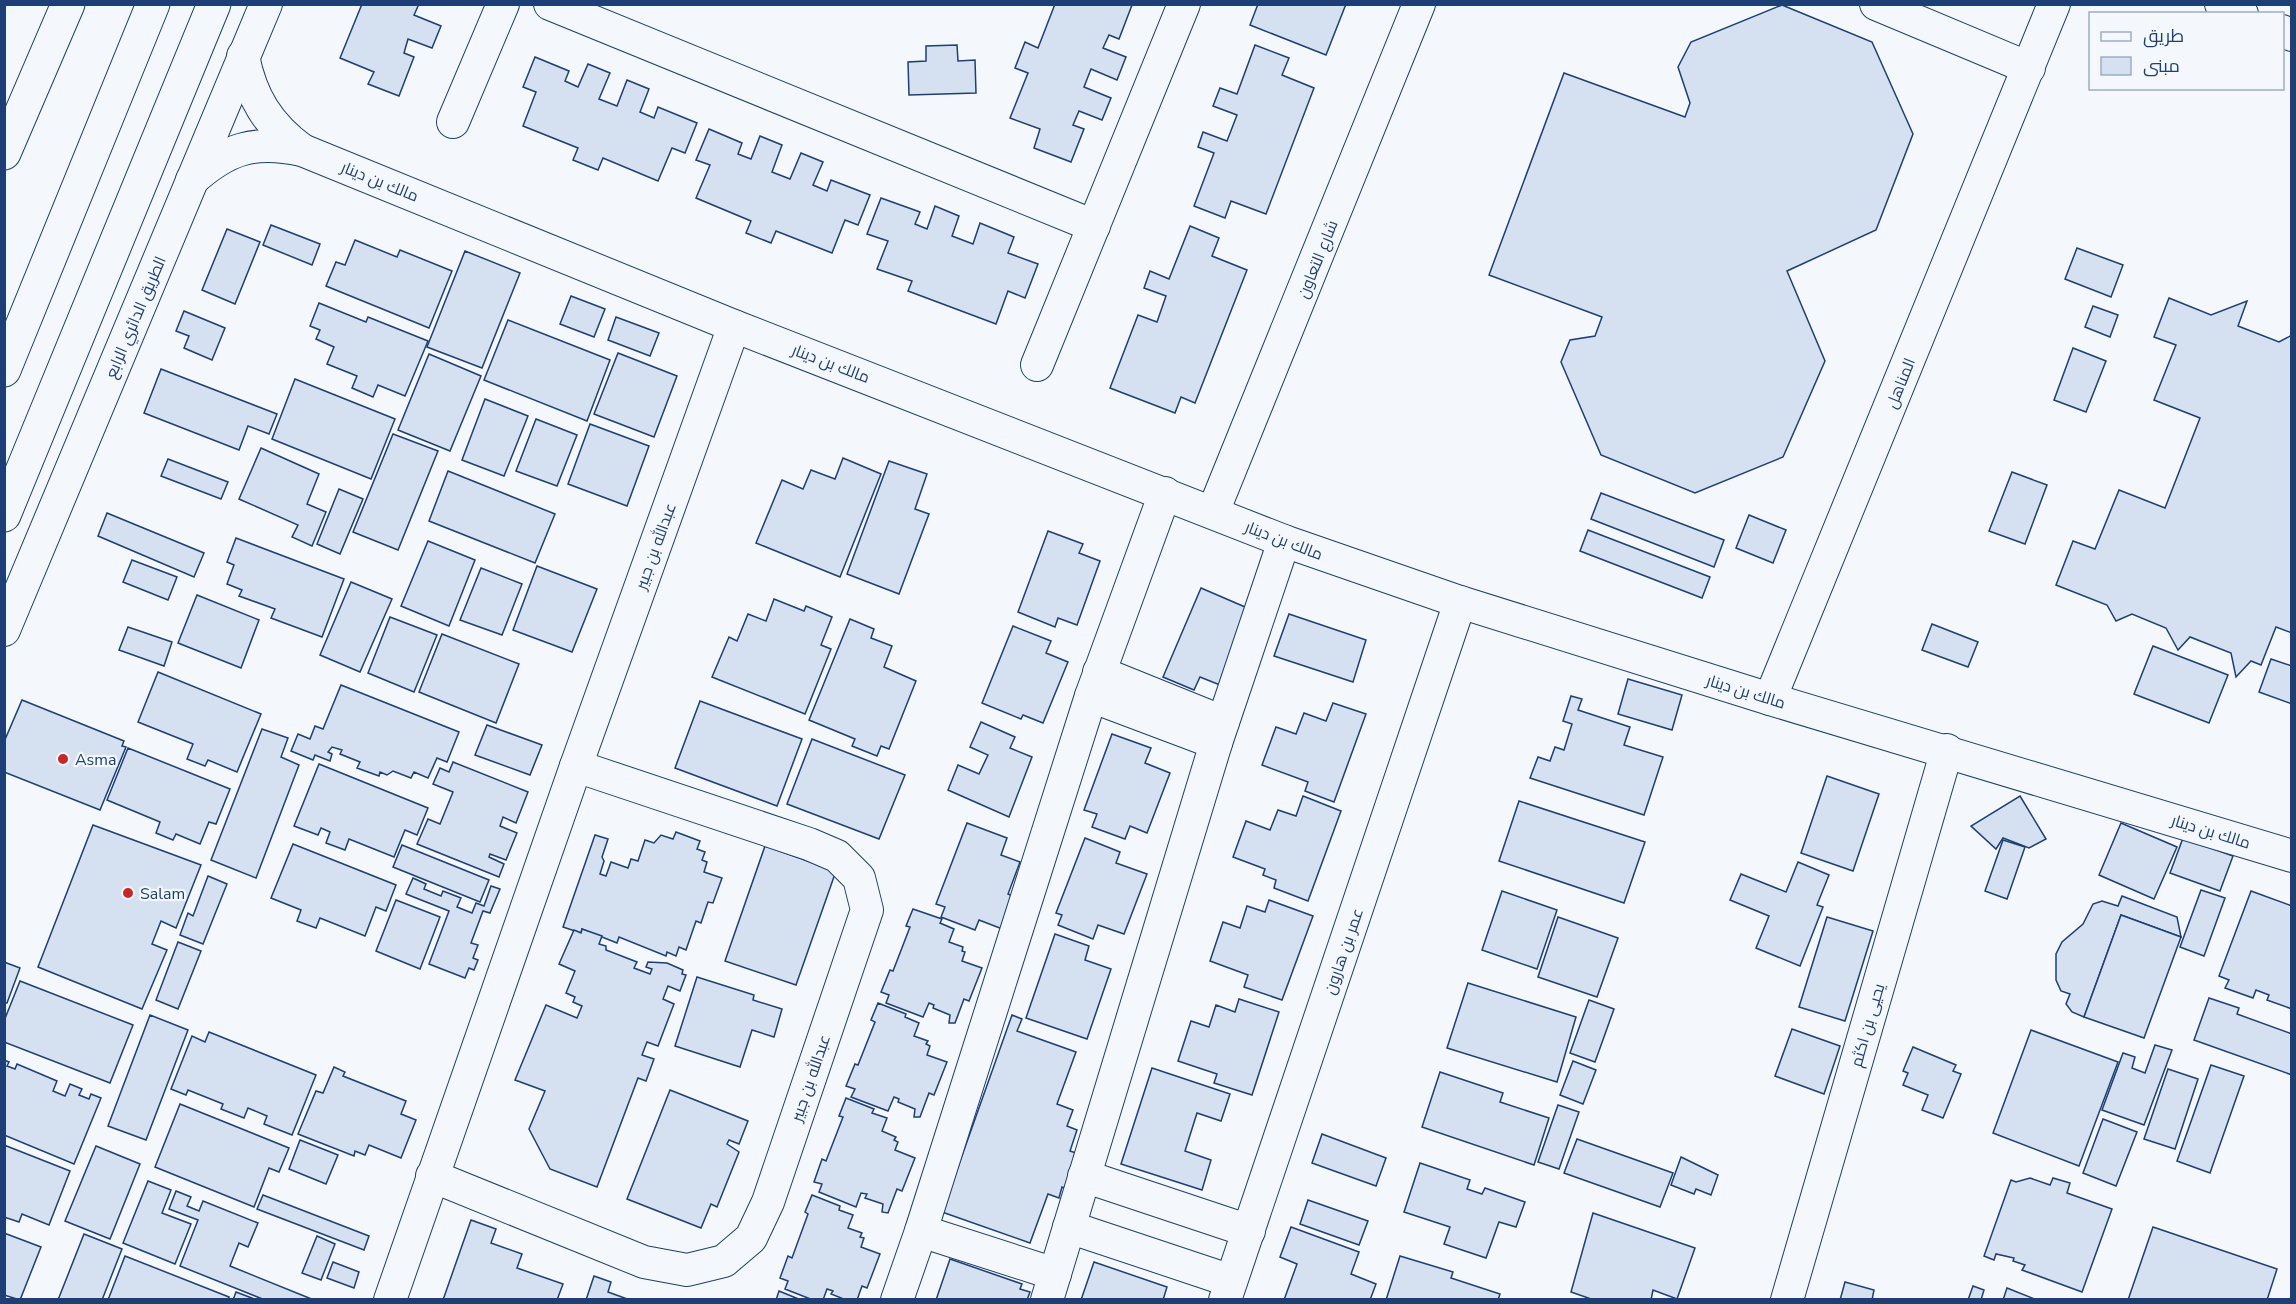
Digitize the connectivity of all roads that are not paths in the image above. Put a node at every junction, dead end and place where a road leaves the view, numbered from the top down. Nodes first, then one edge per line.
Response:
1 (68, 4) edge
2 (153, 4) edge
3 (214, 4) edge
4 (266, 4) edge
5 (503, 4) edge
6 (550, 4) edge
7 (1184, 4) edge
8 (1419, 4) edge
9 (1876, 4) edge
10 (2054, 4) edge
11 (2221, 4) edge
12 (2238, 12) edge
13 (243, 56) junction
14 (2029, 68) junction
15 (453, 122) dead end
16 (302, 150) junction
17 (4, 153) edge
18 (192, 180) junction
19 (1094, 226) junction
20 (735, 326) junction
21 (1037, 365) dead end
22 (4, 370) edge
23 (1165, 494) junction
24 (1213, 512) junction
25 (4, 515) edge
26 (1284, 541) junction
27 (1460, 602) junction
28 (4, 630) edge
29 (1095, 684) junction
30 (1770, 699) junction
31 (1220, 733) junction
32 (1947, 750) junction
33 (576, 766) junction
34 (2292, 856) edge
35 (432, 1176) junction
36 (1084, 1176) junction
37 (1069, 1227) junction
38 (921, 1231) junction
39 (1249, 1231) junction
40 (1051, 1287) edge
41 (1228, 1290) edge
42 (390, 1299) edge
43 (897, 1299) edge
44 (1787, 1299) edge

1 - 17 main road
2 - 22 main road
3 - 25 main road
4 - 13 street, الطريق الدائري الرابع
5 - 15 street
6 - 19 street
7 - 19 street
8 - 24 street, شارع التعاون
9 - 14 street
10 - 14 street, المناهل
11 - 12 street
13 - 16 street, مالك بن دينار
13 - 18 street, الطريق الدائري الرابع
14 - 30 street, المناهل
16 - 18 street, مالك بن دينار
16 - 20 street, مالك بن دينار
18 - 28 street, الطريق الدائري الرابع
19 - 21 street
20 - 23 street, مالك بن دينار
20 - 33 street, عبدالله بن جبير
23 - 24 street, مالك بن دينار
23 - 29 street
24 - 26 street, مالك بن دينار
26 - 27 street, مالك بن دينار
26 - 31 street
27 - 30 street, مالك بن دينار
27 - 39 street, عمر بن هارون
29 - 31 street
29 - 38 street
30 - 32 street, مالك بن دينار
31 - 36 street
32 - 34 street, مالك بن دينار
32 - 44 street, يحيى بن اكثم
33 - 35 street, عبدالله بن جبير
33 - 35 street, عبدالله بن جبير
35 - 42 street, عبدالله بن جبير
36 - 37 street
36 - 39 street
37 - 40 street
37 - 41 street
38 - 40 street
38 - 43 street
39 - 41 street, عمر بن هارون

